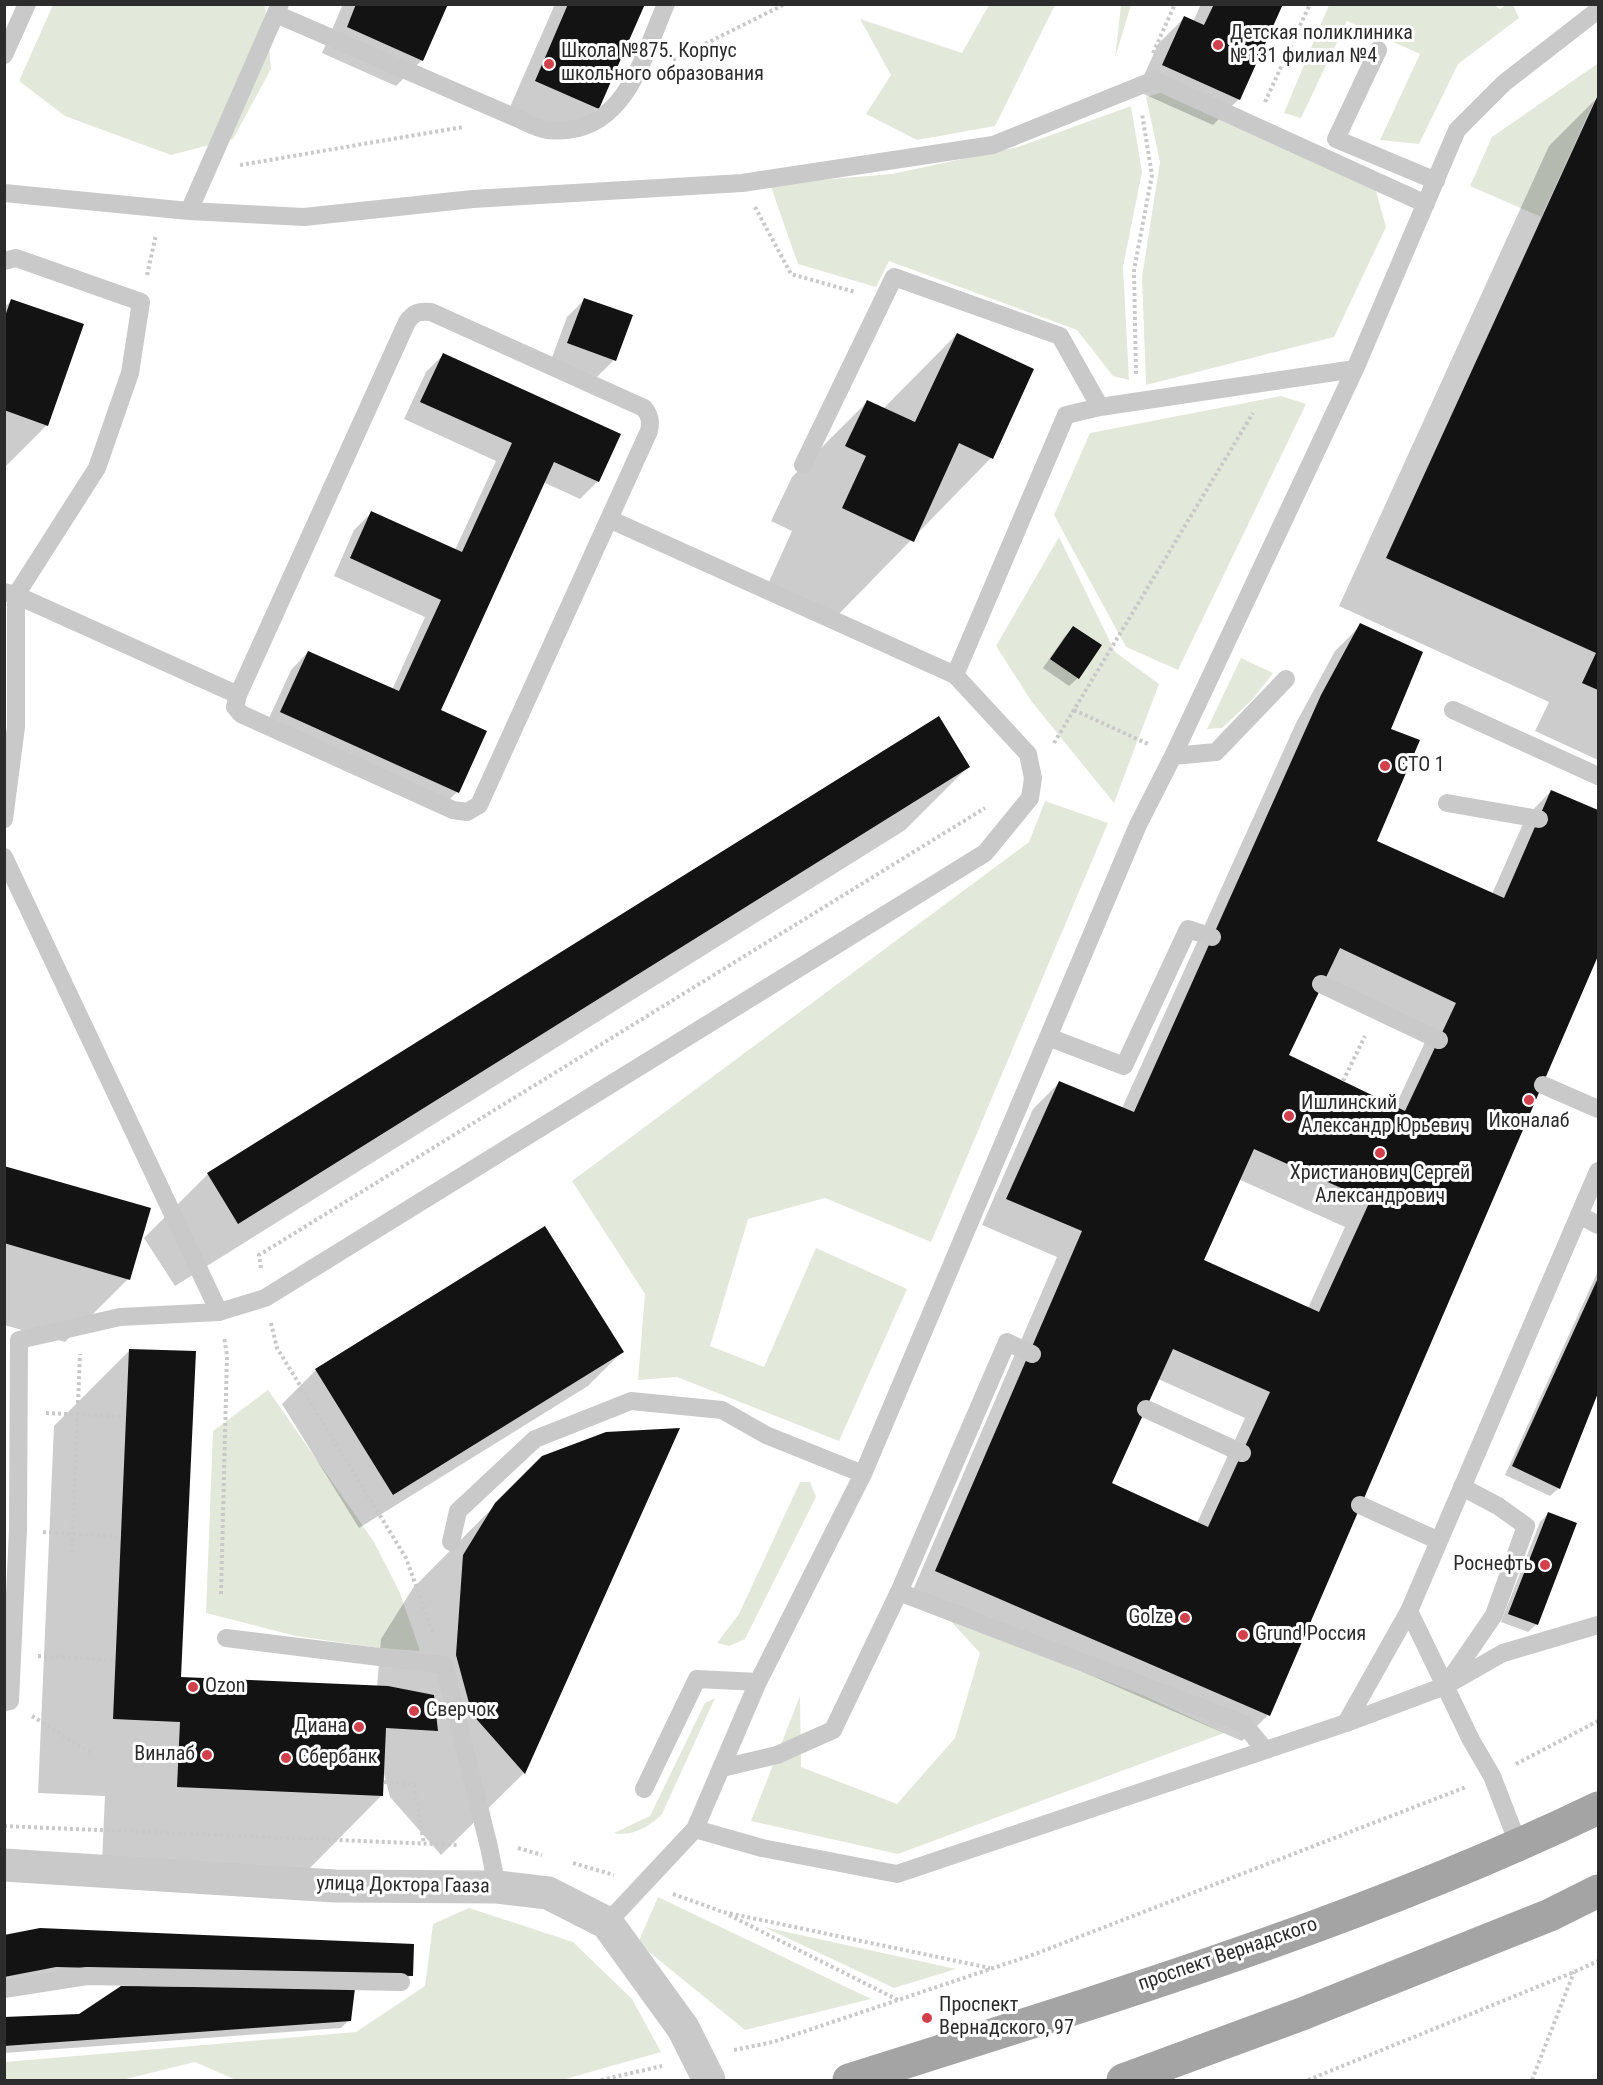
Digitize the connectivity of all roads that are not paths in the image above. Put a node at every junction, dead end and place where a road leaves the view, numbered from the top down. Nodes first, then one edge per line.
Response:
1 (27, 4) edge
2 (666, 4) edge
3 (278, 9) edge
4 (1596, 14) edge
5 (1378, 50) dead end
6 (4, 55) edge
7 (1436, 181) junction
8 (4, 193) edge
9 (1426, 204) junction
10 (189, 211) junction
11 (4, 261) edge
12 (1355, 369) junction
13 (1100, 407) junction
14 (803, 465) dead end
15 (609, 519) junction
16 (10, 593) edge
17 (955, 675) junction
18 (1286, 679) dead end
19 (238, 695) junction
20 (1453, 710) dead end
21 (1173, 756) junction
22 (1599, 776) edge
23 (1447, 803) dead end
24 (4, 819) edge
25 (1539, 819) dead end
26 (4, 857) edge
27 (1212, 937) dead end
28 (1321, 984) dead end
29 (1048, 1037) junction
30 (1439, 1040) dead end
31 (1542, 1085) dead end
32 (1599, 1110) edge
33 (1599, 1171) edge
34 (1579, 1215) junction
35 (1599, 1225) edge
36 (219, 1312) junction
37 (12, 1338) edge
38 (1032, 1353) dead end
39 (1146, 1409) dead end
40 (1242, 1453) dead end
41 (863, 1474) junction
42 (1462, 1487) junction
43 (1360, 1505) dead end
44 (1439, 1541) junction
45 (451, 1542) dead end
46 (899, 1592) junction
47 (1409, 1611) junction
48 (1599, 1626) edge
49 (226, 1638) dead end
50 (758, 1682) junction
51 (1445, 1686) junction
52 (4, 1702) edge
53 (1346, 1723) junction
54 (1265, 1750) junction
55 (722, 1768) junction
56 (644, 1789) dead end
57 (1599, 1808) edge
58 (695, 1829) junction
59 (1519, 1846) junction
60 (4, 1865) edge
61 (496, 1887) junction
62 (1599, 1891) edge
63 (607, 1923) junction
64 (401, 1982) dead end
65 (4, 1989) edge
66 (703, 2069) edge
67 (849, 2080) edge
68 (1123, 2080) edge

1 - 6 lane
2 - 3 lane
3 - 10 lane
4 - 7 lane
5 - 7 lane
7 - 9 lane
8 - 10 lane
9 - 10 lane
9 - 12 lane
11 - 16 lane
12 - 13 lane
12 - 21 lane
13 - 14 lane
13 - 17 lane
15 - 17 lane
15 - 19 lane
15 - 19 lane
16 - 19 lane
16 - 24 lane
17 - 36 lane
18 - 21 lane
20 - 22 lane
21 - 29 lane
23 - 25 lane
26 - 36 lane
27 - 29 lane
28 - 30 lane
29 - 41 lane
31 - 32 lane
33 - 34 lane
34 - 35 lane
34 - 42 lane
36 - 37 lane
37 - 52 lane
38 - 46 lane
39 - 40 lane
41 - 45 lane
41 - 50 lane
42 - 44 lane
42 - 51 lane
43 - 44 lane
44 - 47 lane
46 - 54 lane
46 - 55 lane
47 - 51 lane
47 - 53 lane
48 - 51 lane
49 - 61 lane
50 - 55 lane
50 - 56 lane
51 - 53 lane
51 - 59 lane
53 - 54 lane
54 - 58 lane
55 - 58 lane
57 - 59 main road, проспект Вернадского
58 - 63 lane
59 - 67 main road, проспект Вернадского
60 - 61 street, улица Доктора Гааза
61 - 63 street, улица Доктора Гааза
62 - 68 main road
63 - 66 street, улица Доктора Гааза
64 - 65 lane

